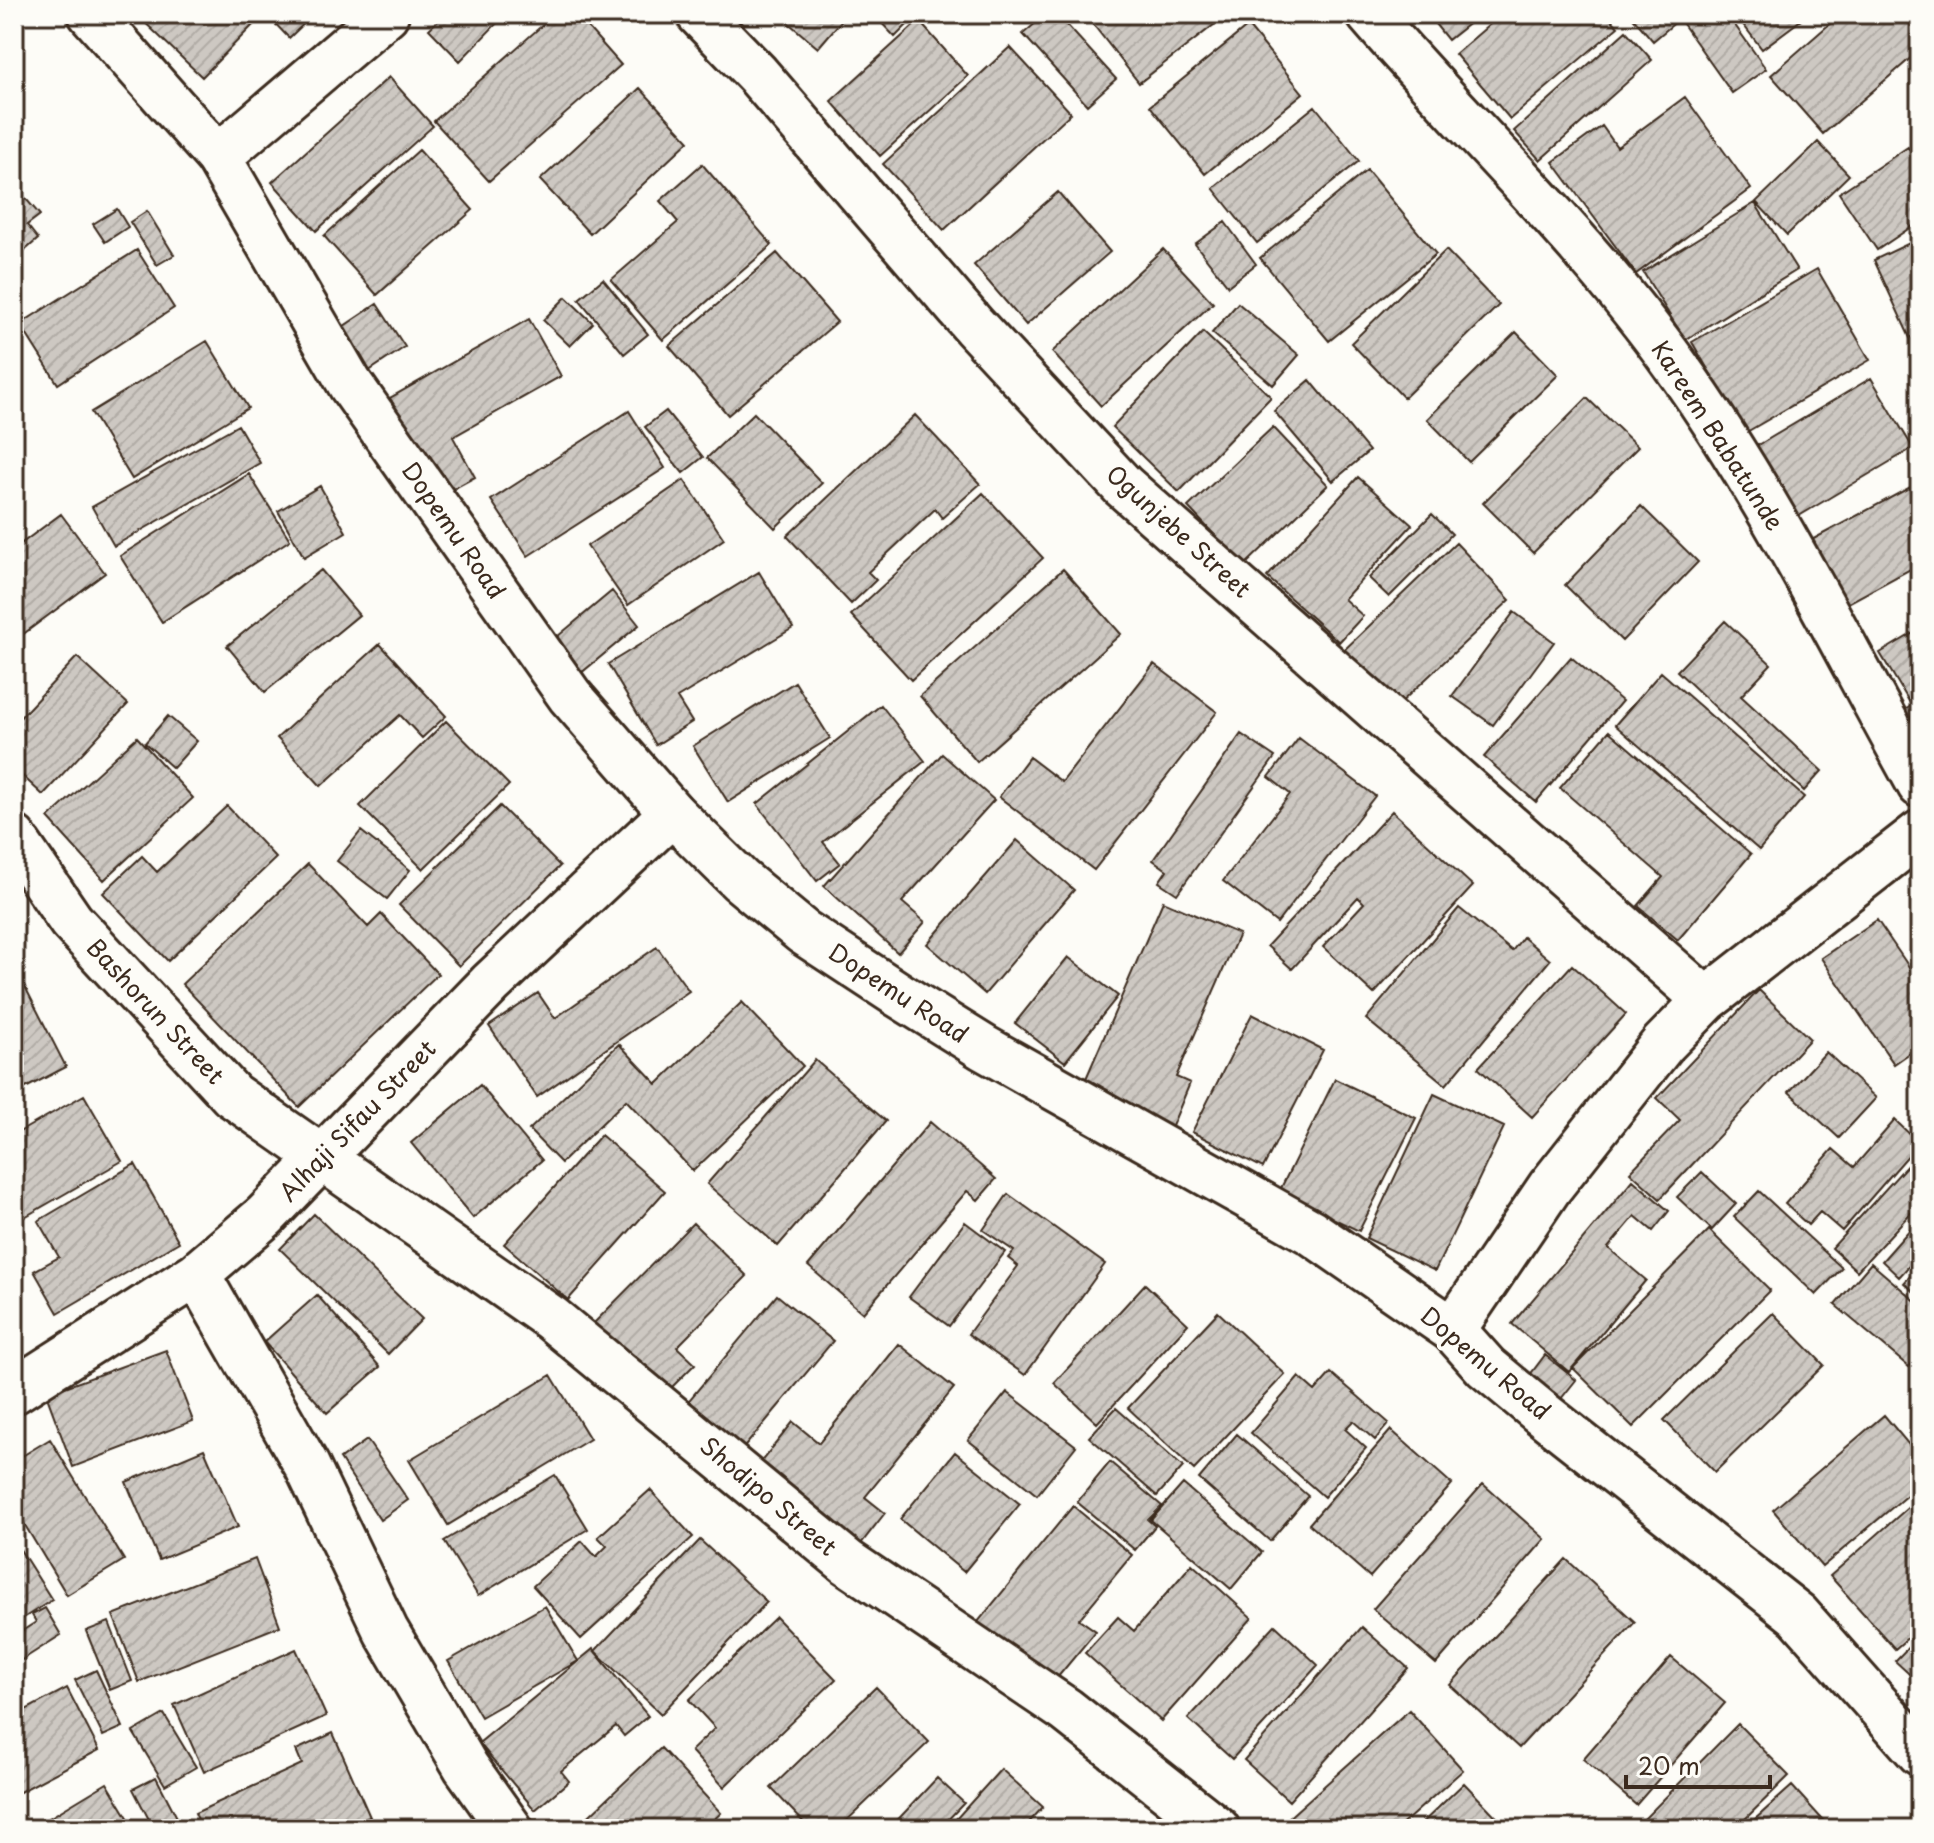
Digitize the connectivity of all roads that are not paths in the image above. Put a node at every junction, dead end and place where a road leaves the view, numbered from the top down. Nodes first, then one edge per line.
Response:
1 (91, 14) edge
2 (386, 14) edge
3 (699, 14) edge
4 (1369, 14) edge
5 (218, 157) junction
6 (1920, 785) edge
7 (672, 813) junction
8 (1920, 833) edge
9 (14, 838) edge
10 (1706, 1000) junction
11 (323, 1159) junction
12 (197, 1274) junction
13 (1453, 1330) junction
14 (14, 1391) edge
15 (1920, 1753) edge
16 (510, 1829) edge
17 (1217, 1829) edge

1 - 5 street, Dopemu Road
2 - 5 street
3 - 10 street, Ogunjebe Street
4 - 6 street, Kareem Babatunde
5 - 7 street, Dopemu Road
7 - 11 street, Alhaji Sifau Street
7 - 13 street, Dopemu Road
8 - 10 street
9 - 11 street, Bashorun Street
10 - 13 street
11 - 12 street, Alhaji Sifau Street
11 - 17 street, Shodipo Street
12 - 14 street, Alhaji Sifau Street
12 - 16 street
13 - 15 street, Dopemu Road

